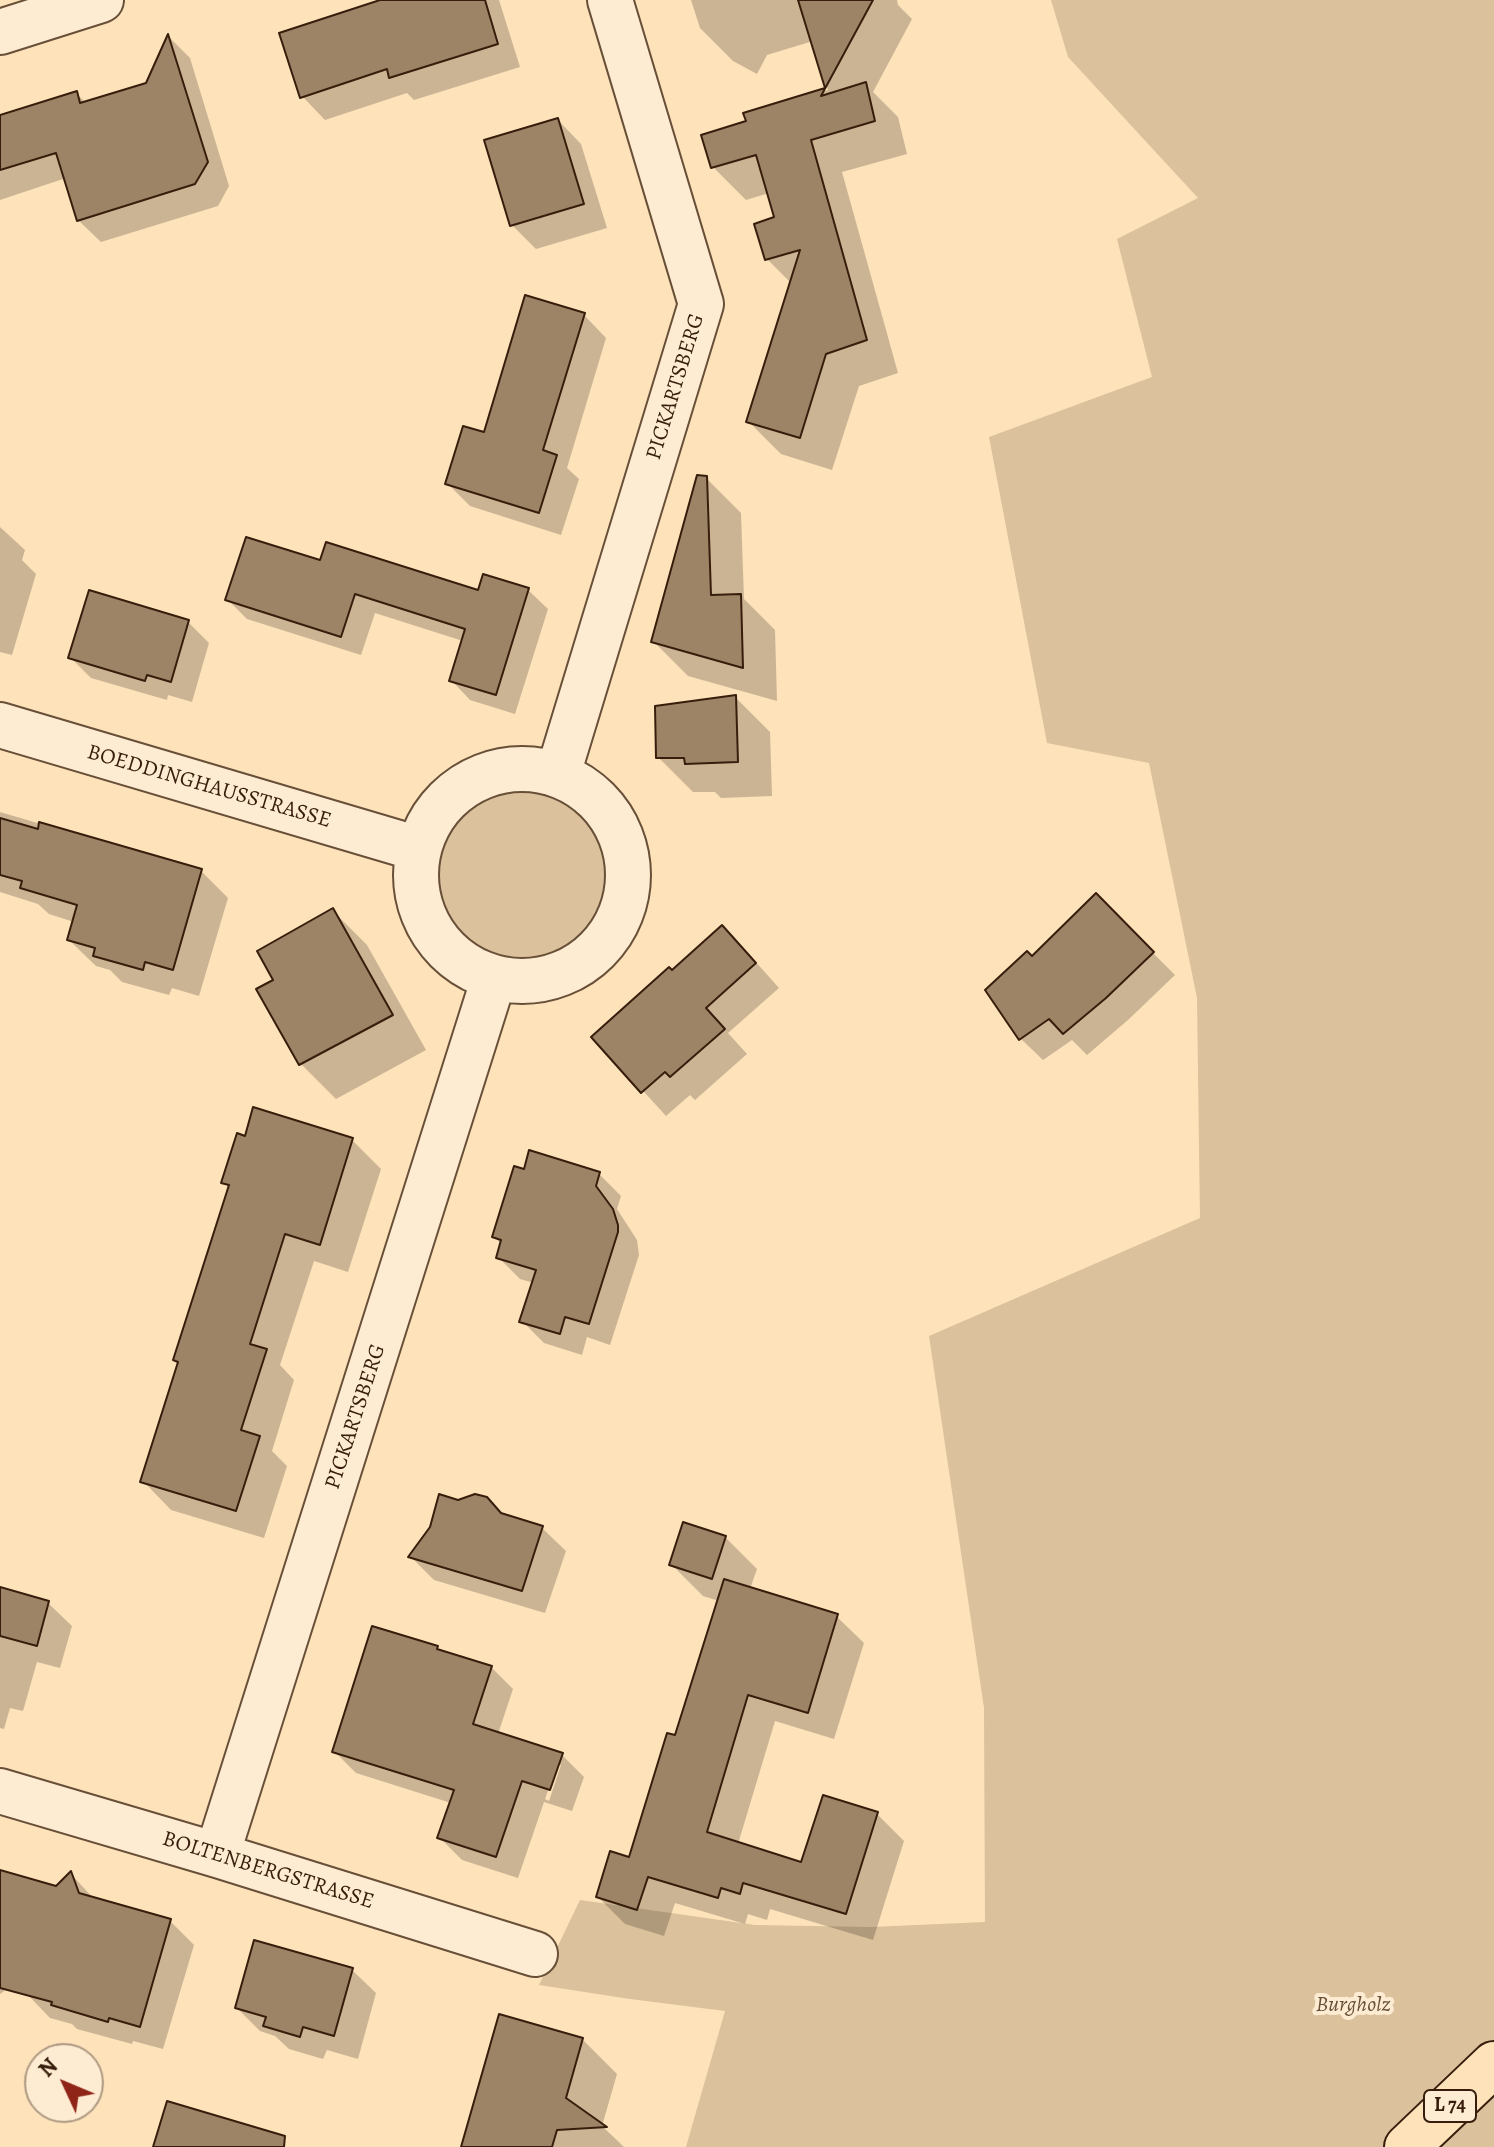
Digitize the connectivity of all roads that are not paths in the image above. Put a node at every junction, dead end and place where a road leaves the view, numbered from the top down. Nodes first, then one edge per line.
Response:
1 (101, 0) edge
2 (610, 0) edge
3 (0, 32) edge
4 (0, 725) edge
5 (558, 774) junction
6 (419, 849) junction
7 (494, 978) junction
8 (0, 1791) edge
9 (217, 1855) junction
10 (535, 1954) dead end
11 (1494, 2064) edge
12 (1407, 2147) edge

1 - 3 street
2 - 5 street, PICKARTSBERG
4 - 6 street, BOEDDINGHAUSSTRASSE
5 - 6 street
5 - 7 street
6 - 7 street
7 - 9 street, PICKARTSBERG
8 - 9 street, BOLTENBERGSTRASSE
9 - 10 street, BOLTENBERGSTRASSE
11 - 12 highway, L 74

